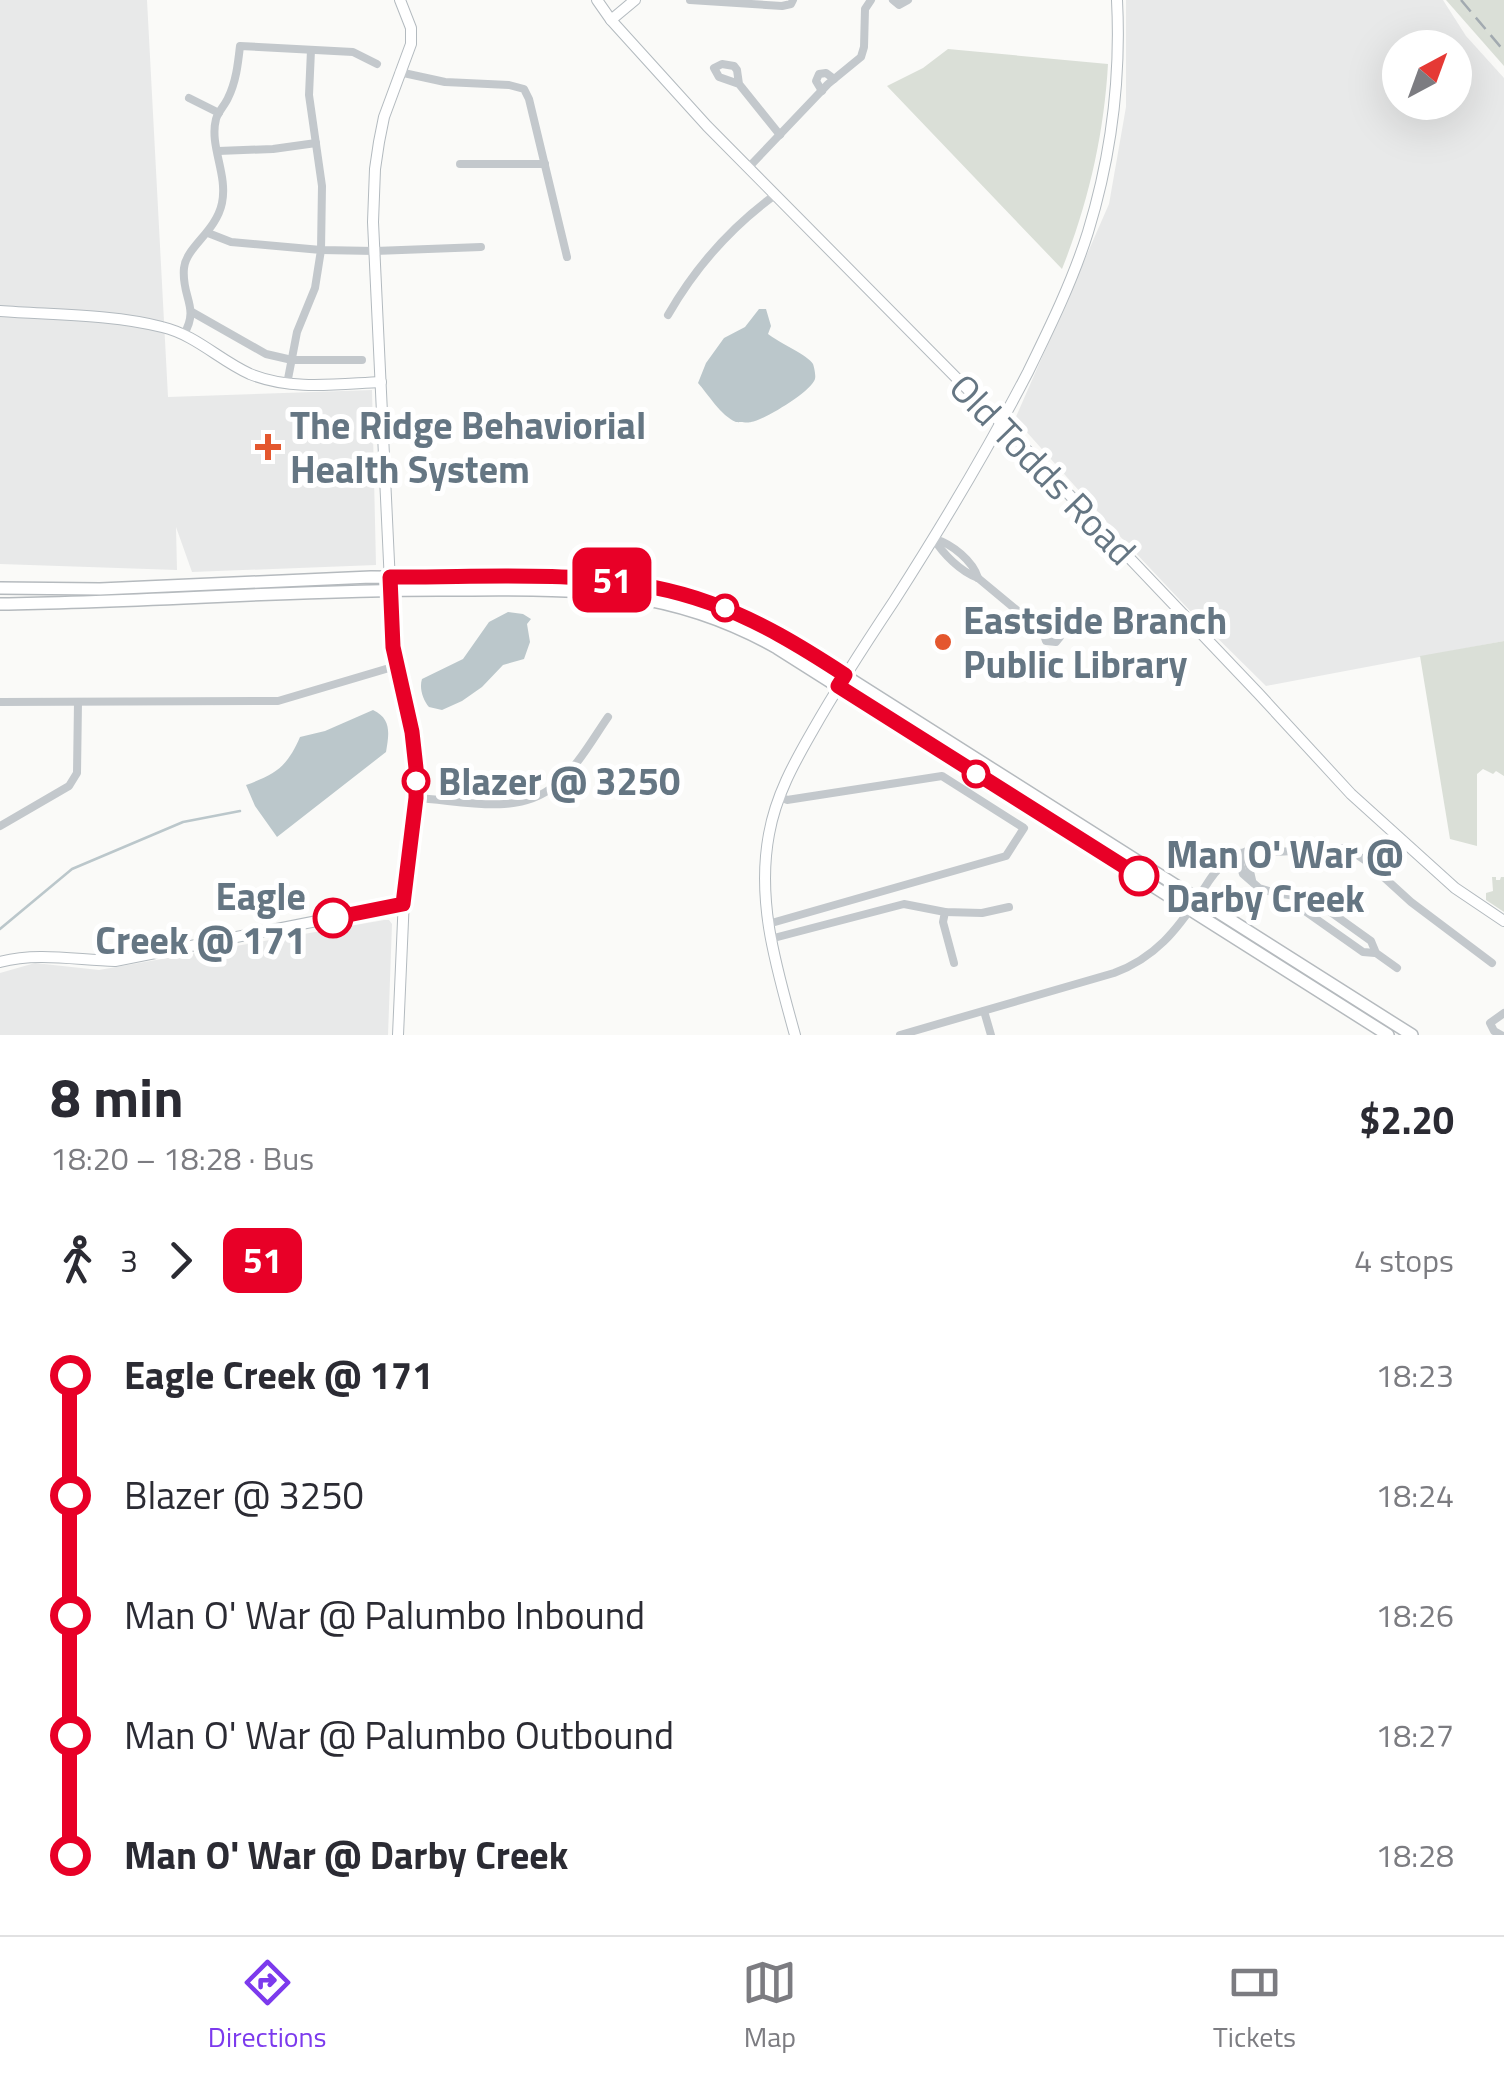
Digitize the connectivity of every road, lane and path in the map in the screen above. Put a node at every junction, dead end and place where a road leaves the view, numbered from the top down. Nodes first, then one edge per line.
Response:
1 (400, 0) edge
2 (597, 0) edge
3 (635, 0) edge
4 (690, 0) edge
5 (793, 0) edge
6 (858, 0) edge
7 (894, 0) edge
8 (908, 0) edge
9 (1117, 0) edge
10 (734, 1) edge
11 (869, 4) edge
12 (610, 20) junction
13 (311, 50) junction
14 (377, 64) dead end
15 (399, 72) junction
16 (739, 84) dead end
17 (189, 98) dead end
18 (219, 114) junction
19 (780, 135) junction
20 (316, 144) junction
21 (218, 151) junction
22 (460, 164) dead end
23 (545, 164) junction
24 (748, 168) junction
25 (775, 195) junction
26 (208, 233) junction
27 (480, 247) dead end
28 (321, 250) junction
29 (375, 251) junction
30 (567, 258) dead end
31 (0, 311) edge
32 (192, 312) junction
33 (668, 315) dead end
34 (184, 334) junction
35 (292, 360) junction
36 (362, 360) dead end
37 (381, 382) junction
38 (287, 384) junction
39 (1001, 424) junction
40 (934, 539) junction
41 (390, 584) junction
42 (0, 588) edge
43 (0, 604) edge
44 (1043, 632) dead end
45 (396, 666) junction
46 (842, 681) junction
47 (0, 702) edge
48 (78, 702) junction
49 (608, 717) dead end
50 (778, 796) junction
51 (416, 798) junction
52 (0, 826) edge
53 (1241, 853) junction
54 (1297, 897) junction
55 (403, 904) junction
56 (1194, 904) junction
57 (1009, 907) dead end
58 (945, 912) junction
59 (1338, 918) junction
60 (1504, 921) edge
61 (768, 924) junction
62 (1330, 929) junction
63 (770, 939) junction
64 (1376, 952) junction
65 (0, 962) edge
66 (954, 962) dead end
67 (1492, 963) dead end
68 (1397, 968) dead end
69 (984, 1011) junction
70 (1504, 1013) edge
71 (398, 1035) edge
72 (794, 1035) edge
73 (900, 1035) edge
74 (991, 1035) edge
75 (1388, 1035) edge
76 (1412, 1035) edge
77 (1501, 1035) edge

1 - 15 street
2 - 12 street, Old Todds Road
3 - 12 street
4 - 10 street
5 - 10 street
6 - 11 street
7 - 8 street
9 - 39 street
11 - 19 street
12 - 24 street, Old Todds Road
13 - 14 street
13 - 18 street
13 - 20 street
15 - 23 street
15 - 29 street
16 - 19 street
17 - 18 street
18 - 21 street
19 - 24 street
20 - 21 street
20 - 28 street
21 - 26 street
22 - 23 street
23 - 30 street
24 - 25 street, Old Todds Road
25 - 33 street
25 - 39 street, Old Todds Road
26 - 28 street
26 - 32 street
27 - 29 street
28 - 29 street
28 - 35 street
29 - 37 street
31 - 34 street
32 - 34 street
32 - 35 street
34 - 38 street
35 - 36 street
35 - 38 street
37 - 38 street
37 - 41 street
39 - 40 street
39 - 60 street, Old Todds Road
40 - 44 street
40 - 46 street
41 - 42 main road
41 - 43 main road
41 - 45 street
41 - 46 main road
45 - 48 street
45 - 51 street
46 - 50 street
46 - 56 main road
47 - 48 street
48 - 52 street
49 - 51 street
50 - 61 street
50 - 61 street
51 - 55 street
53 - 54 street
53 - 56 street
53 - 67 street
54 - 59 street
54 - 62 street
55 - 65 street
55 - 71 street
56 - 69 street
56 - 75 main road
56 - 76 main road
57 - 58 street
58 - 63 street
58 - 66 street
59 - 62 street
59 - 64 street
61 - 63 street
62 - 64 street
63 - 72 street
64 - 68 street
69 - 73 street
69 - 74 street
70 - 77 street

